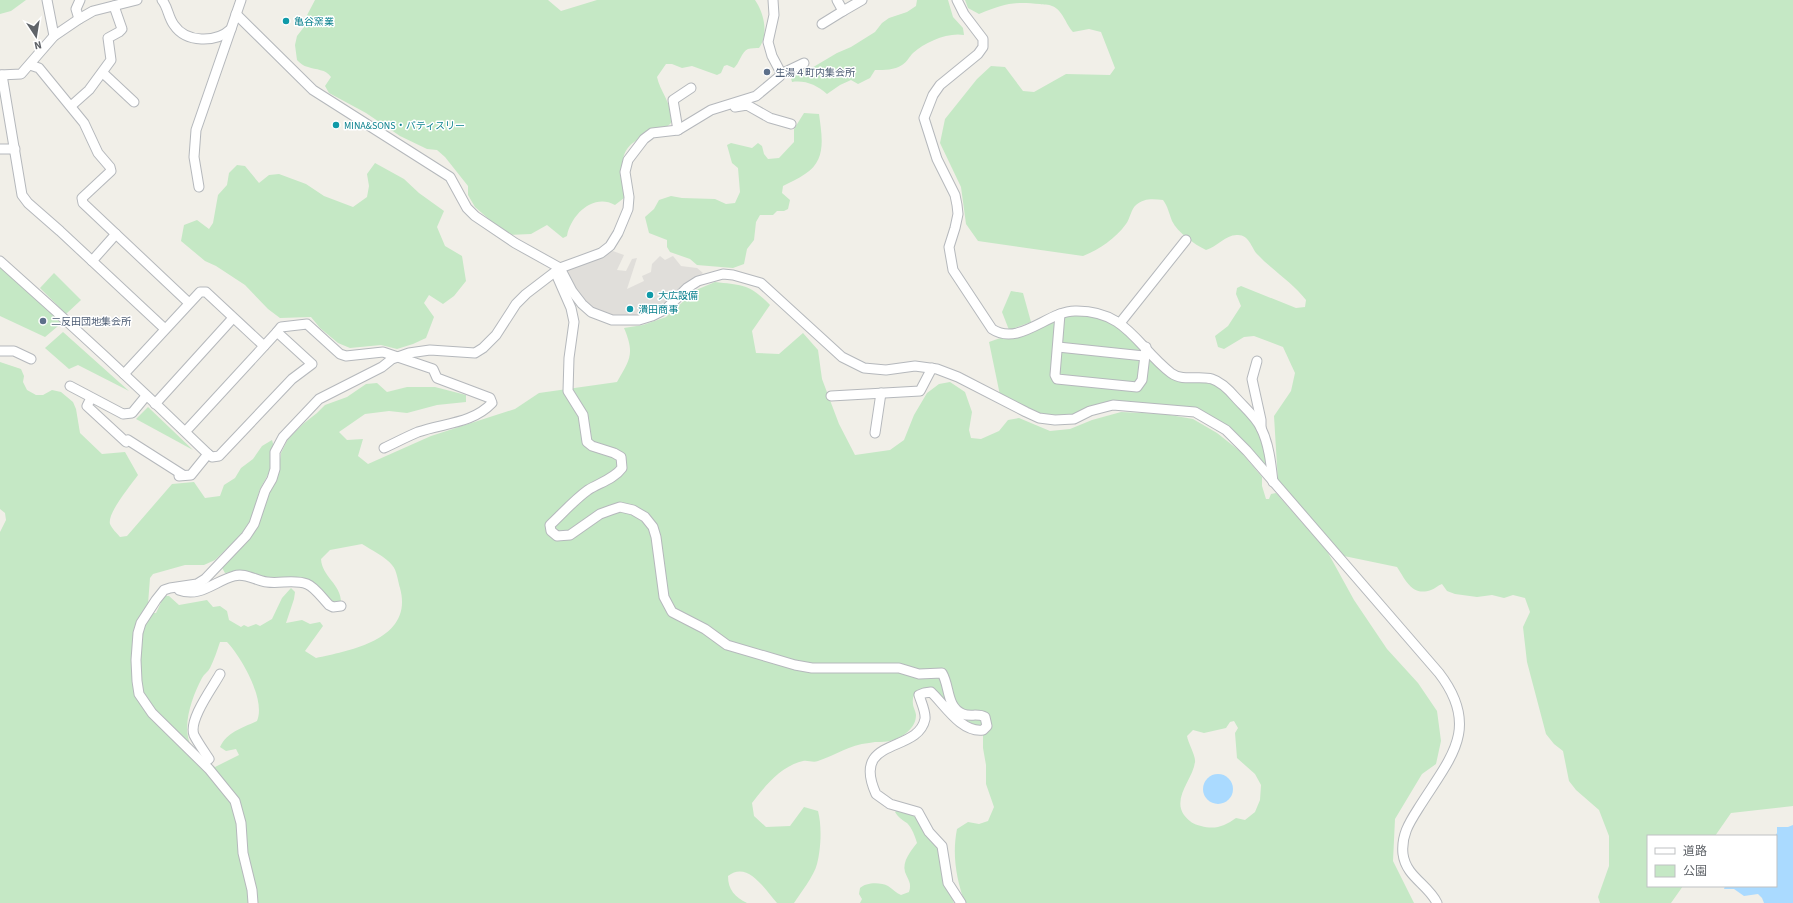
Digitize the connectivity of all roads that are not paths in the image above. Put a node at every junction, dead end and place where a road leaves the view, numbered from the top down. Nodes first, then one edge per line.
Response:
1 (47, 0) edge
2 (80, 0) edge
3 (137, 0) edge
4 (162, 0) edge
5 (241, 0) edge
6 (773, 0) edge
7 (837, 0) edge
8 (862, 0) edge
9 (957, 0) edge
10 (76, 5) edge
11 (114, 6) junction
12 (843, 11) junction
13 (236, 14) junction
14 (79, 20) junction
15 (822, 24) dead end
16 (231, 29) junction
17 (54, 36) junction
18 (804, 63) dead end
19 (30, 65) junction
20 (103, 73) junction
21 (781, 74) junction
22 (1, 75) edge
23 (691, 88) dead end
24 (134, 102) dead end
25 (71, 106) junction
26 (706, 113) junction
27 (791, 124) dead end
28 (678, 130) junction
29 (0, 149) edge
30 (15, 149) junction
31 (199, 187) dead end
32 (116, 234) junction
33 (1186, 240) dead end
34 (0, 261) edge
35 (92, 261) junction
36 (560, 268) junction
37 (189, 303) junction
38 (1060, 314) junction
39 (233, 318) junction
40 (1120, 323) junction
41 (165, 329) junction
42 (277, 332) junction
43 (264, 346) junction
44 (1058, 347) junction
45 (0, 351) edge
46 (1145, 352) junction
47 (399, 357) junction
48 (31, 359) dead end
49 (1257, 361) dead end
50 (932, 368) junction
51 (124, 374) junction
52 (70, 386) dead end
53 (881, 393) junction
54 (146, 396) junction
55 (831, 396) dead end
56 (91, 398) junction
57 (155, 404) junction
58 (1261, 428) junction
59 (185, 432) junction
60 (875, 433) dead end
61 (384, 448) dead end
62 (208, 454) junction
63 (1273, 482) junction
64 (178, 588) junction
65 (341, 606) dead end
66 (220, 674) dead end
67 (204, 764) junction
68 (252, 903) edge
69 (961, 903) edge
70 (1437, 903) edge

1 - 17 street
2 - 10 street
3 - 11 street
4 - 16 street
5 - 13 street
6 - 21 street
7 - 12 street
8 - 12 street
9 - 38 street
10 - 14 street
11 - 14 street
11 - 20 street
12 - 15 street
13 - 16 street
13 - 36 street
14 - 17 street
16 - 31 street
17 - 19 street
18 - 21 street
19 - 22 street
19 - 25 street
20 - 24 street
20 - 25 street
21 - 26 street
22 - 30 street
23 - 28 street
25 - 32 street
26 - 27 street
26 - 28 street
28 - 36 street
29 - 30 street
30 - 35 street
32 - 35 street
32 - 37 street
33 - 40 street
34 - 51 street
35 - 41 street
36 - 47 street
36 - 50 street
36 - 69 street
37 - 39 street
37 - 41 street
38 - 40 street
38 - 44 street
39 - 43 street
39 - 57 street
40 - 46 street
41 - 51 street
42 - 43 street
42 - 47 street
42 - 62 street
43 - 59 street
44 - 46 street
44 - 46 street
45 - 48 street
46 - 58 street
47 - 61 street
47 - 64 street
49 - 58 street
50 - 53 street
50 - 63 street
51 - 54 street
52 - 56 street
53 - 55 street
53 - 60 street
54 - 56 street
54 - 57 street
56 - 62 street
57 - 59 street
58 - 63 street
59 - 62 street
63 - 70 street
64 - 65 street
64 - 67 street
66 - 67 street
67 - 68 street

